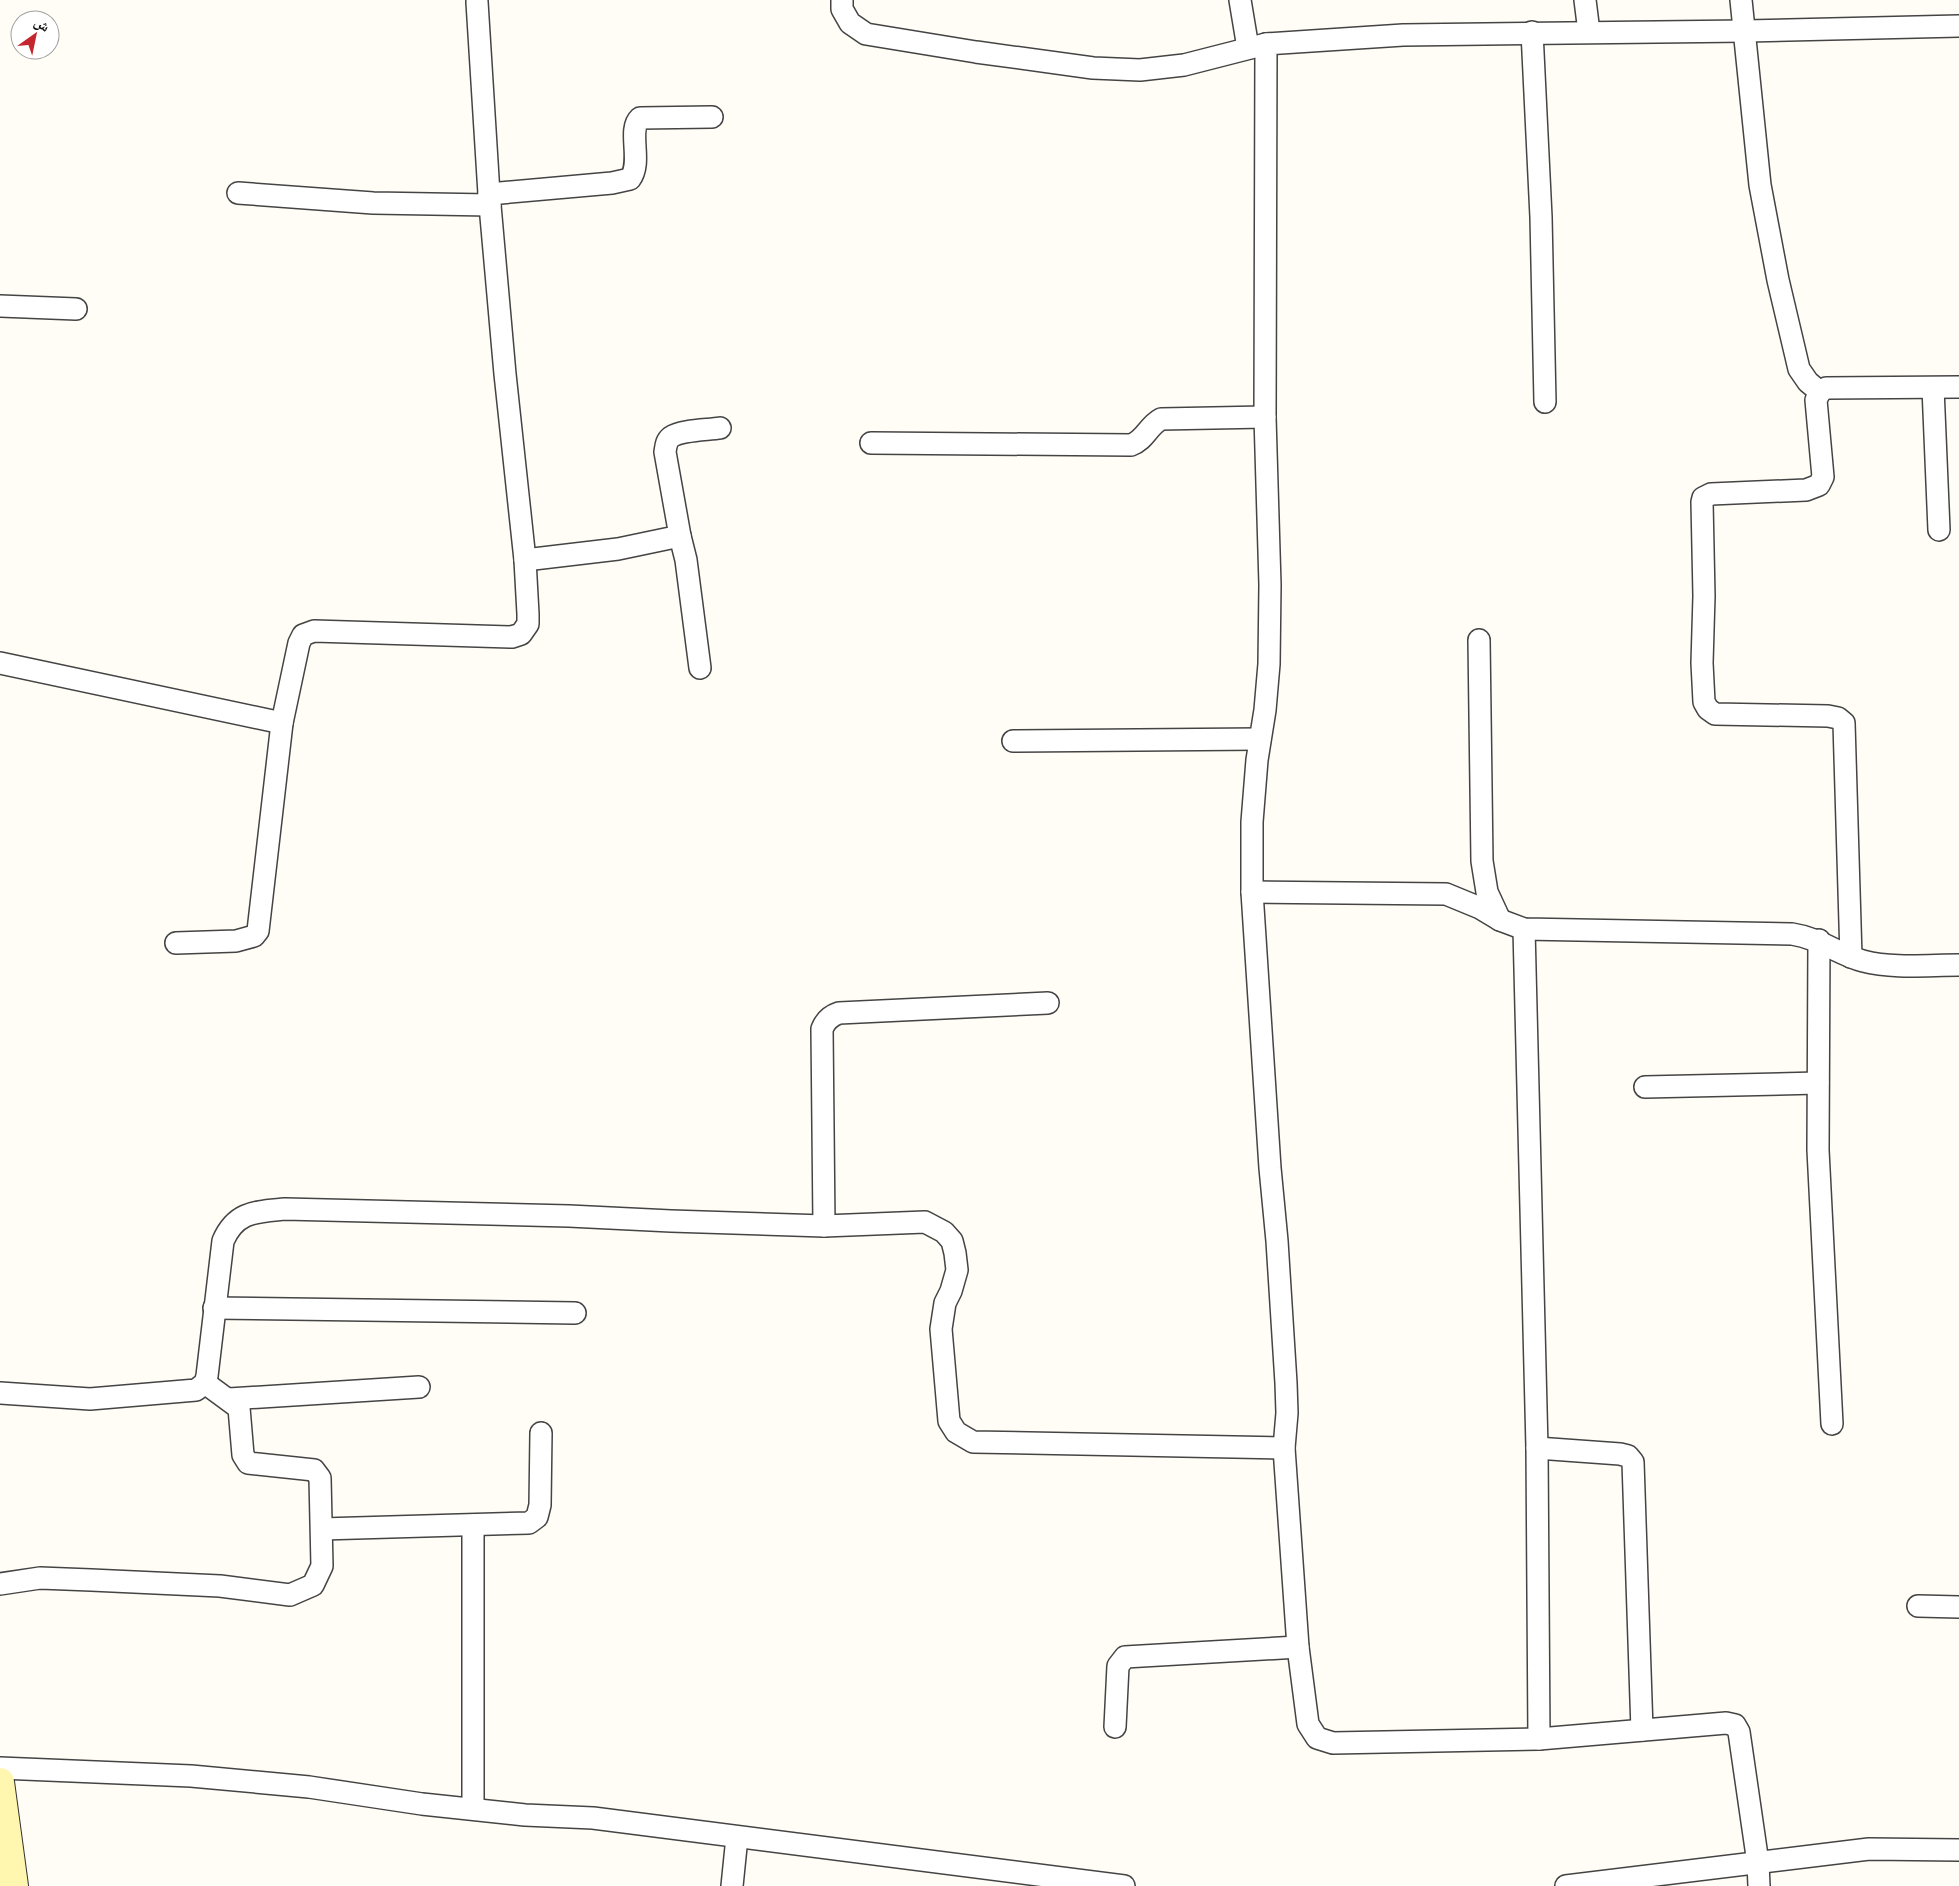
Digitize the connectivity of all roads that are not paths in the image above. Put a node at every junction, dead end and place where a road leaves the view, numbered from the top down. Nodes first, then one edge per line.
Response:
1 (842, 0) edge
2 (1240, 0) edge
3 (1585, 0) edge
4 (1741, 0) edge
5 (477, 2) dead end
6 (1959, 26) edge
7 (1746, 31) junction
8 (1532, 32) junction
9 (1589, 32) junction
10 (1257, 46) junction
11 (712, 117) dead end
12 (238, 193) dead end
13 (490, 200) junction
14 (0, 306) edge
15 (76, 309) dead end
16 (1959, 387) edge
17 (1933, 388) junction
18 (1820, 392) junction
19 (1546, 402) dead end
20 (1265, 417) junction
21 (720, 428) dead end
22 (870, 443) dead end
23 (1939, 530) dead end
24 (680, 536) junction
25 (525, 560) junction
26 (1479, 640) dead end
27 (0, 663) edge
28 (700, 668) dead end
29 (282, 723) junction
30 (1260, 738) junction
31 (1013, 741) dead end
32 (1252, 892) junction
33 (1500, 920) junction
34 (1524, 929) junction
35 (1819, 940) junction
36 (176, 943) dead end
37 (1851, 957) junction
38 (1959, 965) edge
39 (1048, 1003) dead end
40 (1818, 1083) junction
41 (1645, 1087) dead end
42 (824, 1226) junction
43 (214, 1308) junction
44 (575, 1313) dead end
45 (205, 1383) junction
46 (419, 1387) dead end
47 (0, 1393) edge
48 (229, 1399) junction
49 (1832, 1424) dead end
50 (541, 1433) dead end
51 (1284, 1448) junction
52 (1536, 1448) junction
53 (473, 1525) junction
54 (322, 1529) junction
55 (0, 1584) edge
56 (1918, 1606) dead end
57 (1959, 1608) edge
58 (1298, 1647) junction
59 (1115, 1727) dead end
60 (1642, 1730) junction
61 (1539, 1740) junction
62 (0, 1768) edge
63 (0, 1782) edge
64 (473, 1808) junction
65 (737, 1837) junction
66 (1959, 1850) edge
67 (1758, 1864) junction
68 (14, 1886) edge
69 (732, 1886) edge
70 (1124, 1886) edge
71 (1566, 1886) edge
72 (1759, 1886) edge

1 - 10 street
2 - 10 street
3 - 9 street
4 - 7 street
5 - 13 street
6 - 7 street
7 - 9 street
7 - 18 street
8 - 9 street
8 - 10 street
8 - 19 street
10 - 20 street
11 - 13 street
12 - 13 street
13 - 25 street
14 - 15 street
16 - 17 street
17 - 18 street
17 - 23 street
18 - 37 street
20 - 22 street
20 - 30 street
21 - 24 street
24 - 25 street
24 - 28 street
25 - 29 street
26 - 33 street
27 - 29 street
29 - 36 street
30 - 31 street
30 - 32 street
32 - 33 street
32 - 51 street
33 - 34 street
34 - 35 street
34 - 52 street
35 - 37 street
35 - 40 street
37 - 38 street
39 - 42 street
40 - 41 street
40 - 49 street
42 - 43 street
42 - 51 street
43 - 44 street
43 - 45 street
45 - 47 street
45 - 48 street
46 - 48 street
48 - 54 street
50 - 53 street
51 - 58 street
52 - 60 street
52 - 61 street
53 - 54 street
53 - 64 street
54 - 55 street
56 - 57 street
58 - 59 street
58 - 61 street
60 - 61 street
60 - 67 street
62 - 64 street
63 - 68 main road
64 - 65 street
65 - 69 street
65 - 70 street
66 - 67 street
67 - 71 street
67 - 72 street

